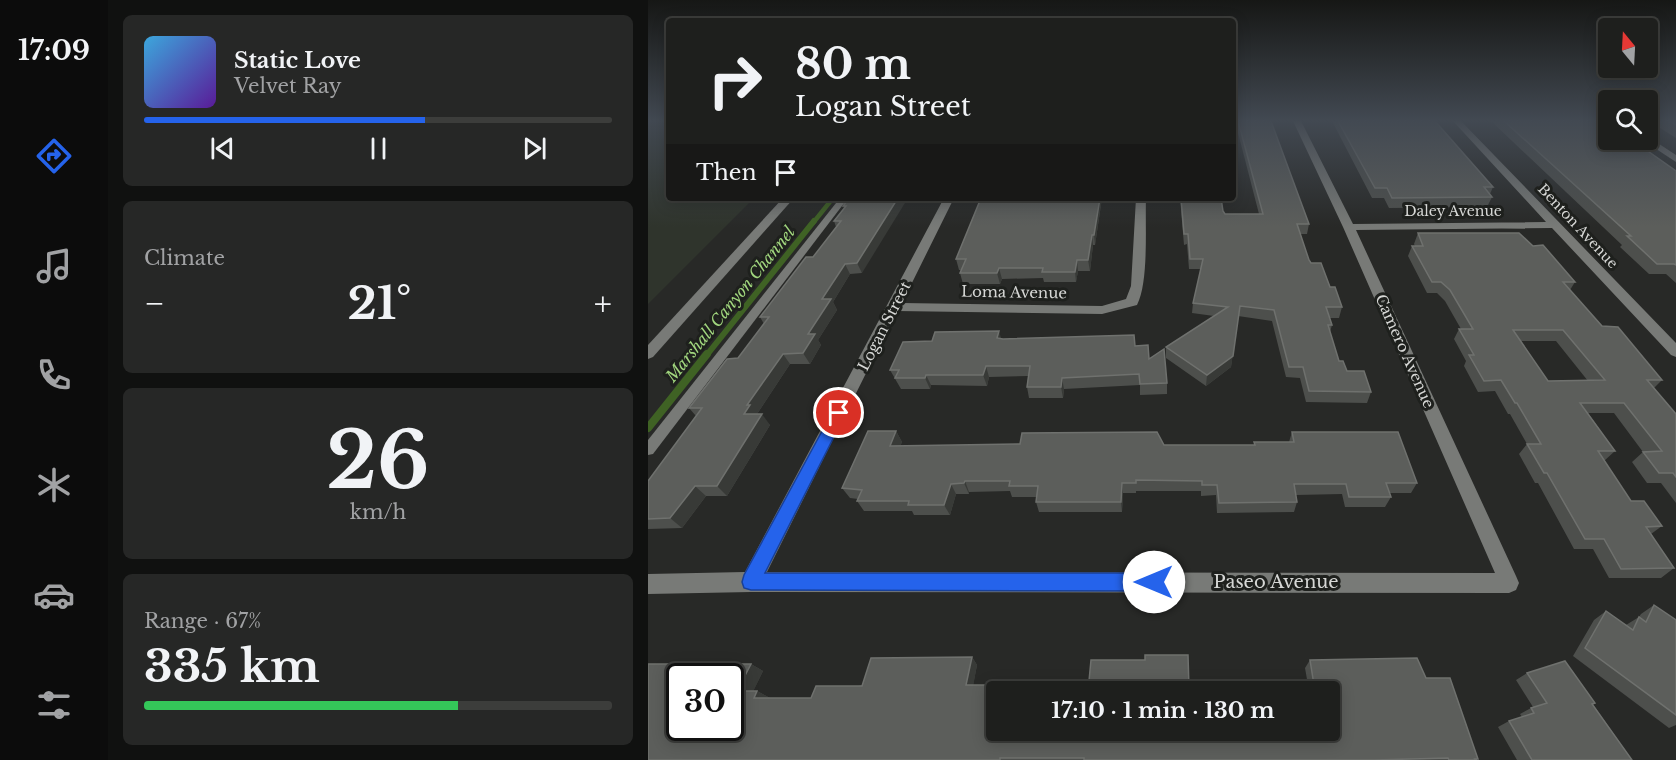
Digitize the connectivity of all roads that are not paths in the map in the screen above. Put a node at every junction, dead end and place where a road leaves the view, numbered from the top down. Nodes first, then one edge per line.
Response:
1 (1315, 156) edge
2 (1491, 156) edge
3 (786, 201) edge
4 (841, 201) edge
5 (947, 201) edge
6 (1141, 201) edge
7 (1557, 225) junction
8 (1349, 226) junction
9 (894, 307) junction
10 (1676, 351) edge
11 (648, 354) edge
12 (648, 450) edge
13 (751, 582) junction
14 (1509, 583) joint
15 (648, 584) edge

1 - 8 street, Camero Avenue
2 - 7 street, Benton Avenue
3 - 11 street
4 - 12 lane
5 - 9 street, Logan Street
6 - 9 street, Loma Avenue
7 - 8 street, Daley Avenue
7 - 10 street, Benton Avenue
8 - 14 street, Camero Avenue
9 - 13 street, Logan Street
13 - 14 street, Paseo Avenue
13 - 15 street, Paseo Avenue

